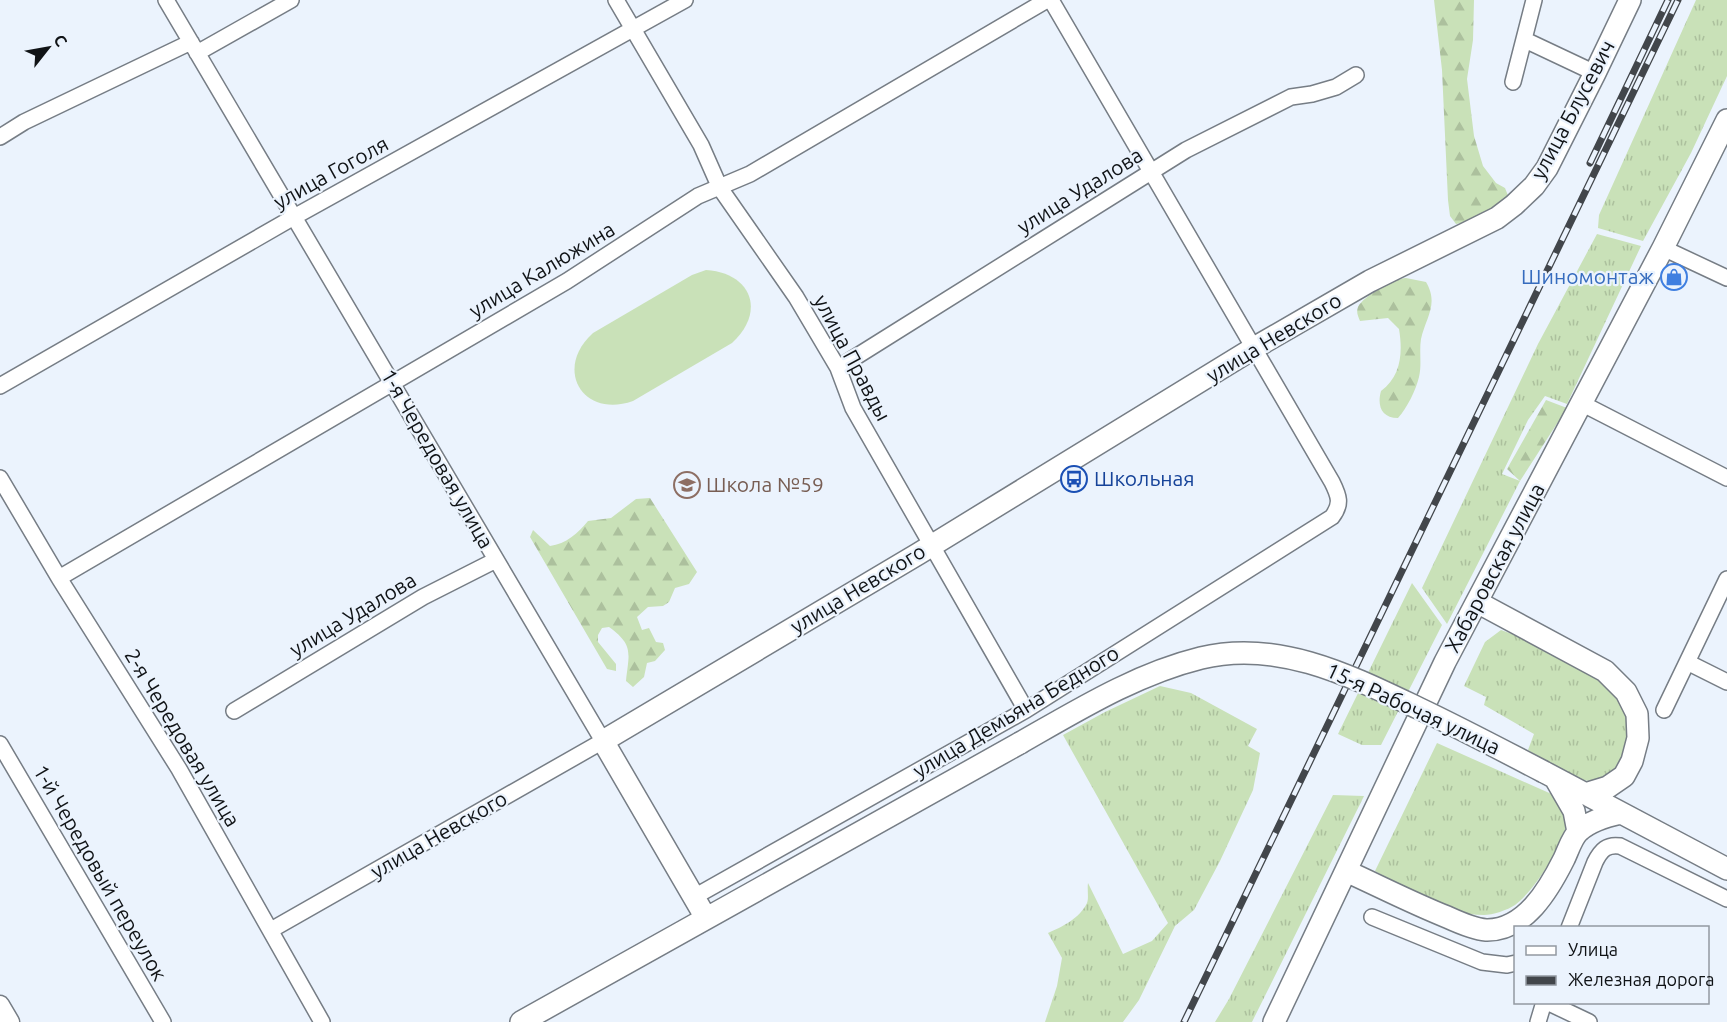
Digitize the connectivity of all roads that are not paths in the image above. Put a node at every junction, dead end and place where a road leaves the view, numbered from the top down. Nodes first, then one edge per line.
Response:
1 (166, 0) edge
2 (291, 0) edge
3 (616, 0) edge
4 (685, 0) edge
5 (1049, 0) edge
6 (1534, 0) edge
7 (1630, 0) edge
8 (633, 30) junction
9 (1525, 40) junction
10 (194, 47) junction
11 (1595, 73) junction
12 (1356, 75) dead end
13 (1513, 82) dead end
14 (1727, 120) edge
15 (0, 137) edge
16 (1151, 172) junction
17 (720, 188) junction
18 (294, 217) junction
19 (1443, 245) joint
20 (1663, 248) junction
21 (1727, 278) edge
22 (1254, 348) junction
23 (838, 368) junction
24 (392, 384) junction
25 (0, 386) edge
26 (1581, 404) junction
27 (0, 478) edge
28 (1727, 478) edge
29 (931, 546) junction
30 (496, 560) junction
31 (59, 578) junction
32 (1727, 579) edge
33 (1477, 602) junction
34 (1688, 662) junction
35 (1727, 682) edge
36 (1026, 710) junction
37 (1664, 710) dead end
38 (234, 711) dead end
39 (603, 741) junction
40 (1020, 742) joint
41 (0, 744) edge
42 (1550, 775) junction
43 (1624, 776) junction
44 (1585, 794) junction
45 (1630, 818) junction
46 (1578, 832) junction
47 (1727, 869) edge
48 (1346, 871) junction
49 (694, 897) junction
50 (1727, 899) edge
51 (1372, 917) dead end
52 (706, 918) junction
53 (1569, 926) edge
54 (271, 930) junction
55 (1514, 963) edge
56 (1545, 1004) edge
57 (1550, 1004) edge
58 (0, 1005) edge
59 (10, 1022) edge
60 (163, 1022) edge
61 (322, 1022) edge
62 (521, 1022) edge
63 (1274, 1022) edge
64 (1538, 1022) edge
65 (1589, 1022) edge

1 - 10 street, 1-я Чередовая улица
2 - 10 street
3 - 8 street, улица Правды
4 - 8 street, улица Гоголя
5 - 16 street
5 - 17 street, улица Калюжина
6 - 9 street
7 - 11 main road, улица Блусевич
8 - 17 street, улица Правды
8 - 18 street, улица Гоголя
9 - 11 street
9 - 13 street
10 - 15 street
10 - 18 street, 1-я Чередовая улица
11 - 19 main road, улица Блусевич
12 - 16 street, улица Удалова
14 - 20 main road, Хабаровская улица
16 - 22 street
16 - 23 street, улица Удалова
17 - 23 street, улица Правды
17 - 24 street, улица Калюжина
18 - 24 street, 1-я Чередовая улица
18 - 25 street, улица Гоголя
19 - 22 main road, улица Невского
20 - 21 street
20 - 26 main road, Хабаровская улица
22 - 29 main road, улица Невского
22 - 36 street, улица Демьяна Бедного
23 - 29 street, улица Правды
24 - 30 street, 1-я Чередовая улица
24 - 31 street, улица Калюжина
26 - 28 street
26 - 33 main road, Хабаровская улица
27 - 31 street, 2-я Чередовая улица
29 - 36 street, улица Правды
29 - 39 main road, улица Невского
30 - 38 street, улица Удалова
30 - 39 street, 1-я Чередовая улица
31 - 54 street, 2-я Чередовая улица
32 - 34 street
33 - 43 main road
33 - 48 main road, Хабаровская улица
34 - 35 street
34 - 37 street
36 - 49 street, улица Демьяна Бедного
39 - 49 main road, 1-я Чередовая улица
39 - 54 street, улица Невского
40 - 42 main road, 15-я Рабочая улица, bridge
40 - 52 main road, улица Демьяна Бедного
41 - 60 street, 1-й Чередовый переулок
42 - 44 main road, 15-я Рабочая улица
42 - 46 main road
43 - 44 main road
43 - 45 main road
44 - 45 main road, 15-я Рабочая улица
45 - 46 main road
45 - 47 main road, 15-я Рабочая улица
46 - 48 main road
48 - 63 main road, Хабаровская улица
49 - 52 main road, 1-я Чередовая улица
50 - 53 street
51 - 55 street
52 - 62 main road, улица Демьяна Бедного
54 - 61 street, 2-я Чередовая улица
56 - 64 street
57 - 65 street
58 - 59 street

